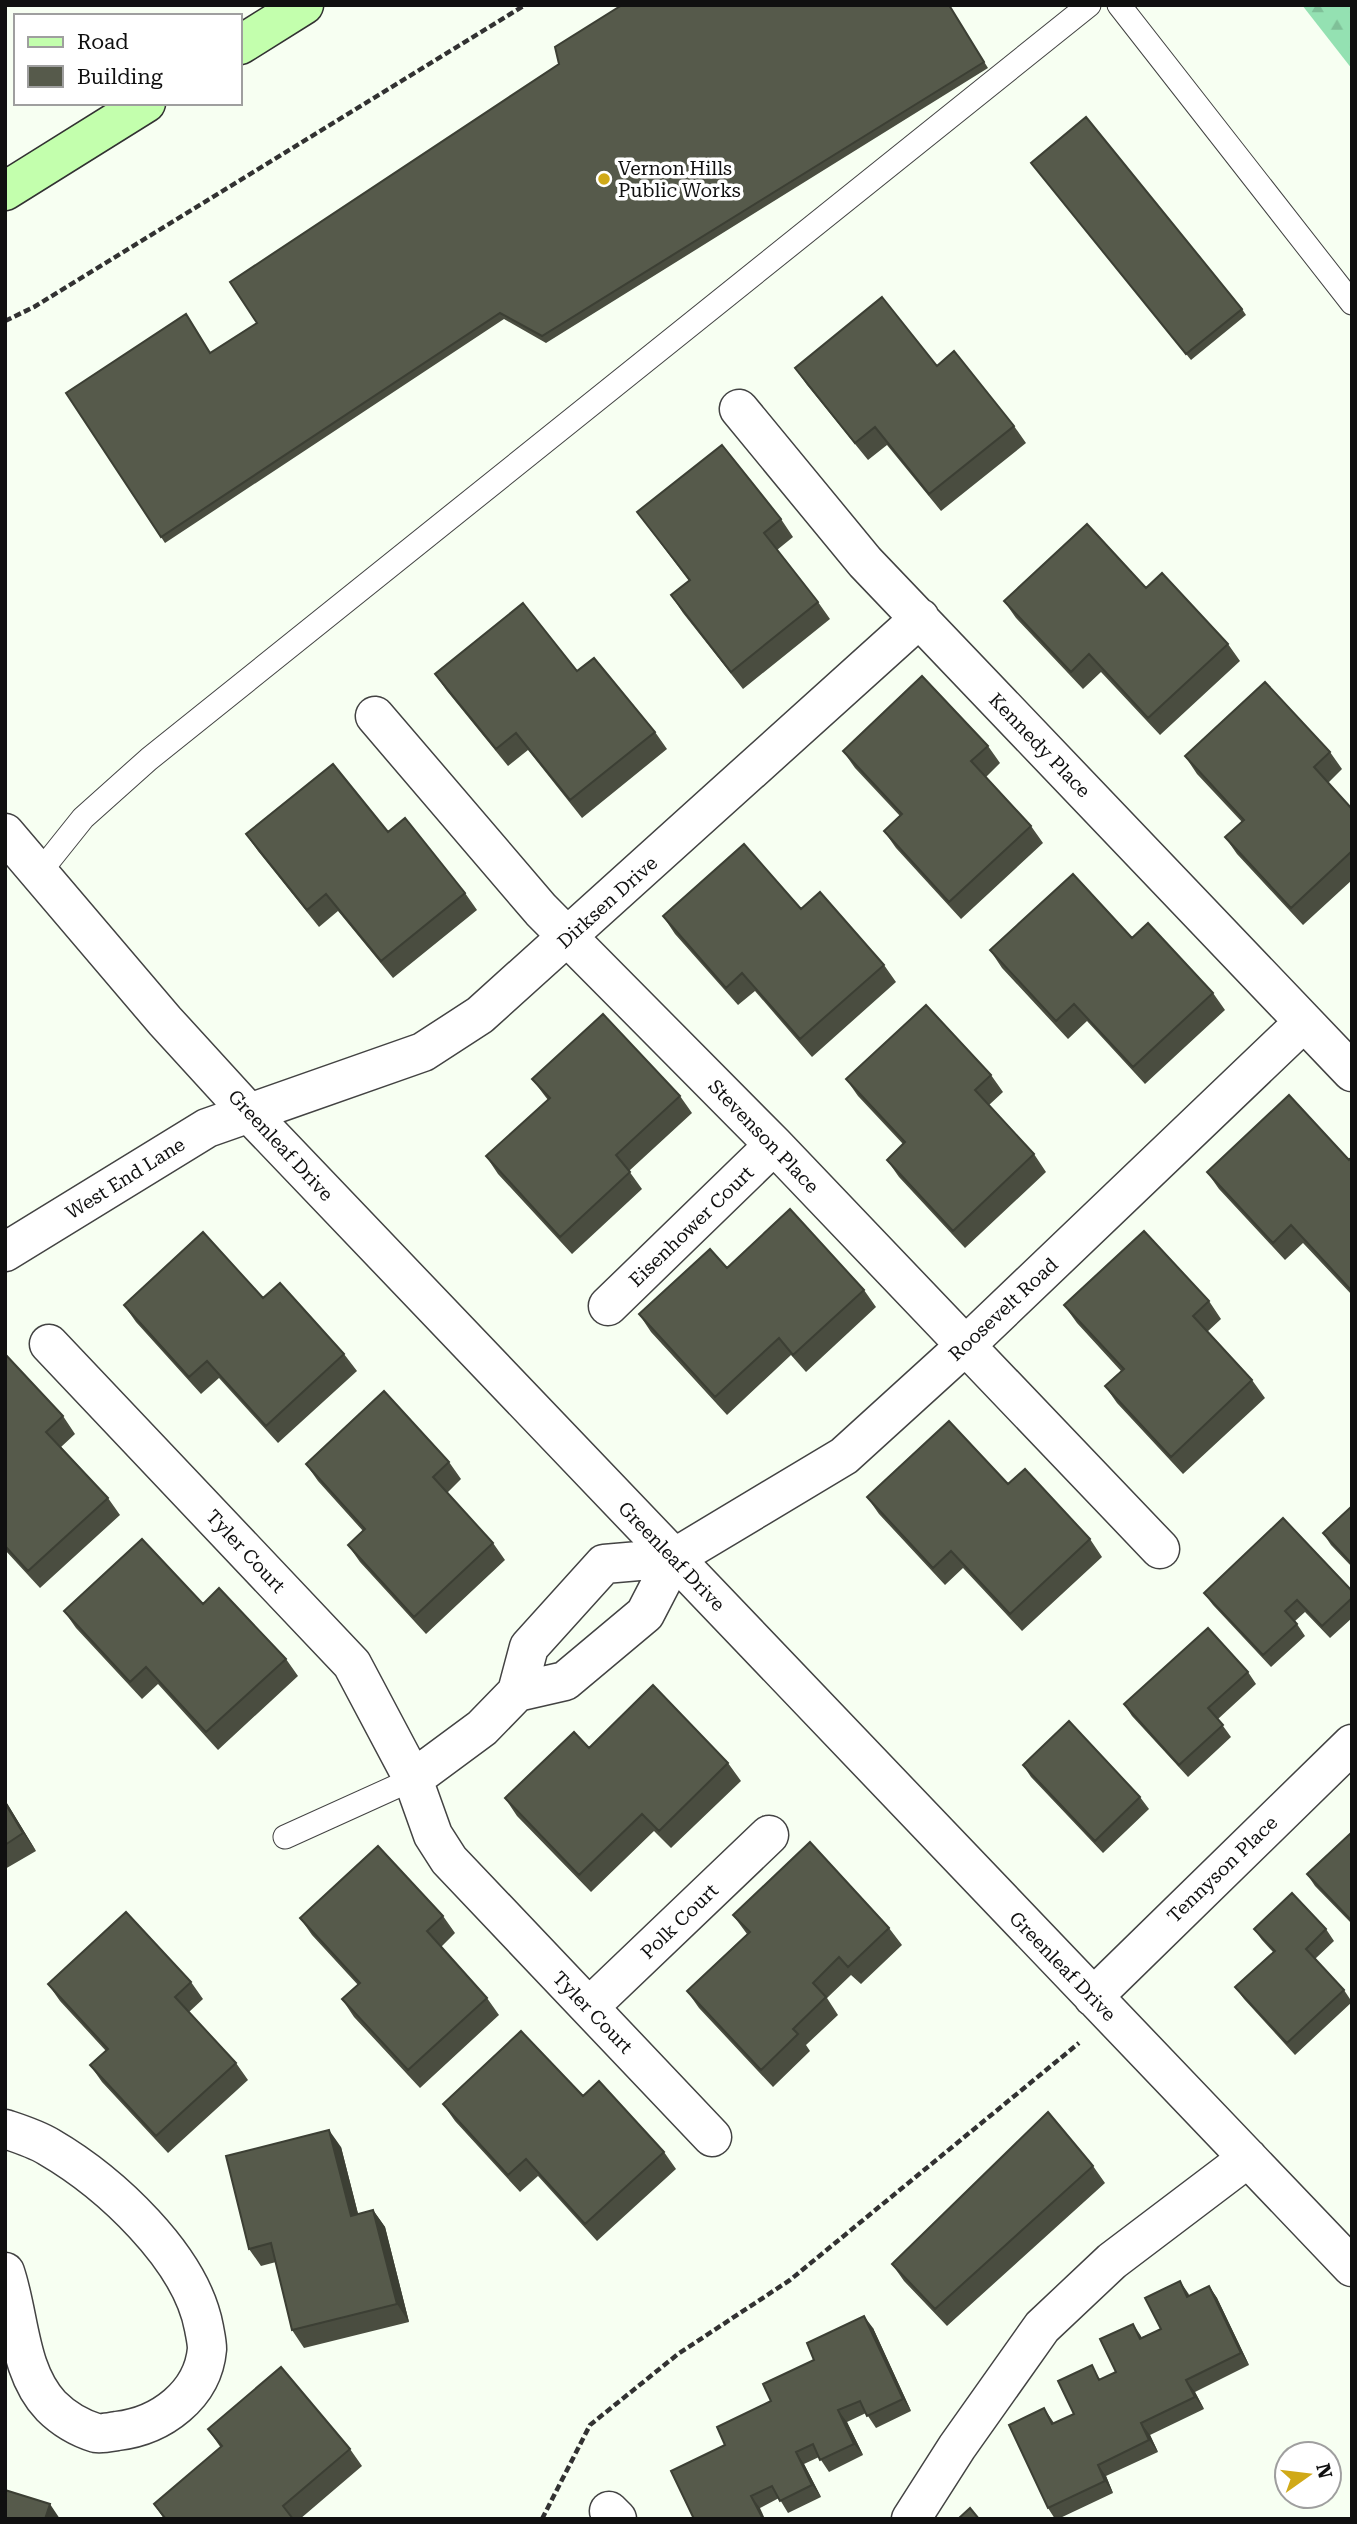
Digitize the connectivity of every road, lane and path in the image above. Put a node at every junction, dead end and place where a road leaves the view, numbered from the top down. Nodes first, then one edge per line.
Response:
1 (304, 5) edge
2 (524, 5) edge
3 (1089, 5) edge
4 (1119, 5) edge
5 (242, 44) edge
6 (143, 105) edge
7 (5, 191) edge
8 (1352, 303) edge
9 (5, 321) edge
10 (738, 409) dead end
11 (920, 618) junction
12 (375, 716) dead end
13 (5, 833) edge
14 (39, 873) junction
15 (570, 937) junction
16 (1304, 1022) junction
17 (1352, 1072) edge
18 (250, 1114) junction
19 (774, 1145) junction
20 (5, 1252) edge
21 (608, 1306) dead end
22 (50, 1344) dead end
23 (965, 1346) junction
24 (1160, 1549) dead end
25 (674, 1558) junction
26 (517, 1692) junction
27 (1352, 1744) edge
28 (413, 1779) junction
29 (769, 1835) dead end
30 (285, 1837) dead end
31 (1102, 2006) junction
32 (589, 2007) junction
33 (5, 2129) edge
34 (712, 2137) dead end
35 (1248, 2158) junction
36 (1352, 2267) edge
37 (5, 2272) edge
38 (542, 2519) edge
39 (911, 2519) edge

1 - 5 main road
2 - 9 path
3 - 14 lane
4 - 8 lane
6 - 7 main road
10 - 11 street, Kennedy Place
11 - 15 street, Dirksen Drive
11 - 16 street, Kennedy Place
12 - 15 street, Stevenson Place
13 - 14 street, Greenleaf Drive
14 - 18 street, Greenleaf Drive
15 - 18 street, Dirksen Drive
15 - 19 street, Stevenson Place
16 - 17 street, Kennedy Place
16 - 23 street, Roosevelt Road
18 - 20 street, West End Lane
18 - 25 street, Greenleaf Drive
19 - 21 street, Eisenhower Court
19 - 23 street, Stevenson Place
22 - 28 street, Tyler Court
23 - 24 street, Stevenson Place
23 - 25 street, Roosevelt Road
25 - 26 street
25 - 26 street
25 - 31 street, Greenleaf Drive
26 - 28 street
27 - 31 street, Tennyson Place
28 - 30 lane
28 - 32 street, Tyler Court
29 - 32 street, Polk Court
31 - 35 street, Greenleaf Drive
31 - 38 path
32 - 34 street, Tyler Court
33 - 37 street
35 - 36 street, Greenleaf Drive
35 - 39 street

